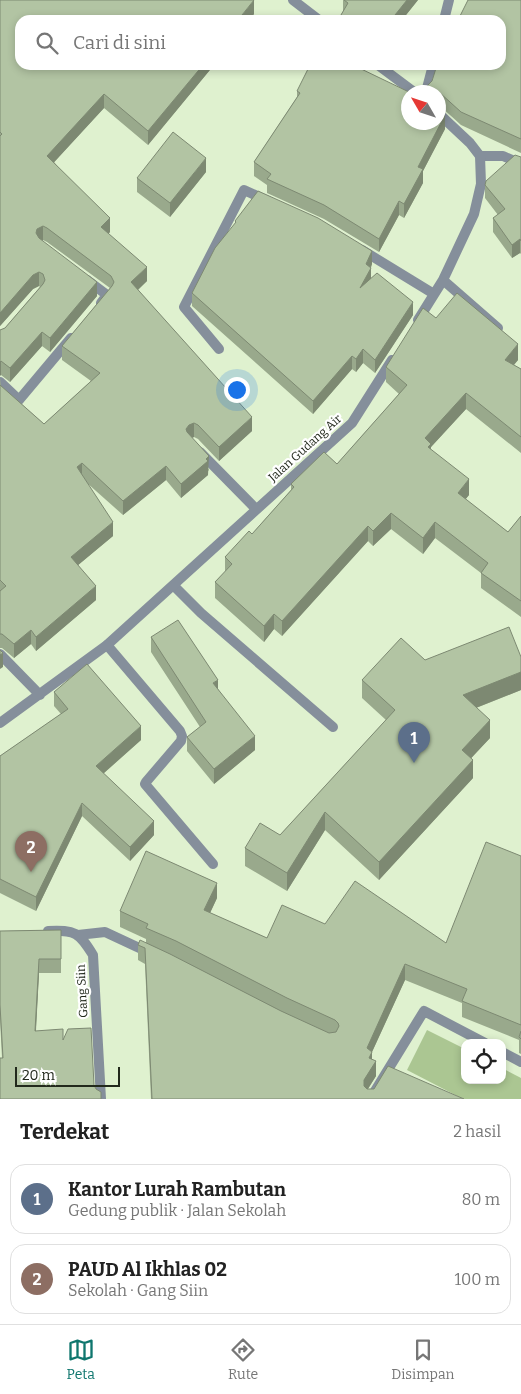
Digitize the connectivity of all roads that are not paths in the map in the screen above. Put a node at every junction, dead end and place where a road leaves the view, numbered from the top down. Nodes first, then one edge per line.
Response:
1 (293, 0) edge
2 (449, 0) edge
3 (312, 15) edge
4 (445, 15) edge
5 (385, 70) edge
6 (432, 70) edge
7 (405, 85) edge
8 (428, 85) edge
9 (446, 120) edge
10 (480, 156) junction
11 (521, 164) edge
12 (278, 206) edge
13 (354, 245) edge
14 (78, 274) edge
15 (444, 280) junction
16 (434, 294) junction
17 (94, 310) edge
18 (414, 326) edge
19 (76, 332) edge
20 (507, 336) edge
21 (219, 349) dead end
22 (398, 350) edge
23 (0, 382) edge
24 (192, 444) edge
25 (256, 509) junction
26 (174, 586) junction
27 (107, 645) junction
28 (0, 654) edge
29 (40, 695) junction
30 (0, 723) edge
31 (333, 728) dead end
32 (213, 864) dead end
33 (39, 931) edge
34 (78, 935) junction
35 (156, 955) edge
36 (477, 1039) edge
37 (506, 1054) edge
38 (521, 1062) edge
39 (101, 1099) edge
40 (370, 1099) edge

1 - 3 street
2 - 4 street
5 - 7 street
6 - 8 street
9 - 10 street
10 - 11 street
10 - 15 street
12 - 21 street
13 - 16 street
14 - 17 street
15 - 16 street
15 - 20 street
16 - 18 street
19 - 23 street
22 - 25 street, Jalan Gudang Air
24 - 25 street
25 - 26 street, Jalan Gudang Air
26 - 27 street, Jalan Gudang Air
26 - 31 street
27 - 29 street, Jalan Gudang Air
27 - 32 street
28 - 29 street
29 - 30 street, Jalan Gudang Air
33 - 34 street
34 - 35 street
34 - 39 street, Gang Siin
36 - 40 street
37 - 38 street

